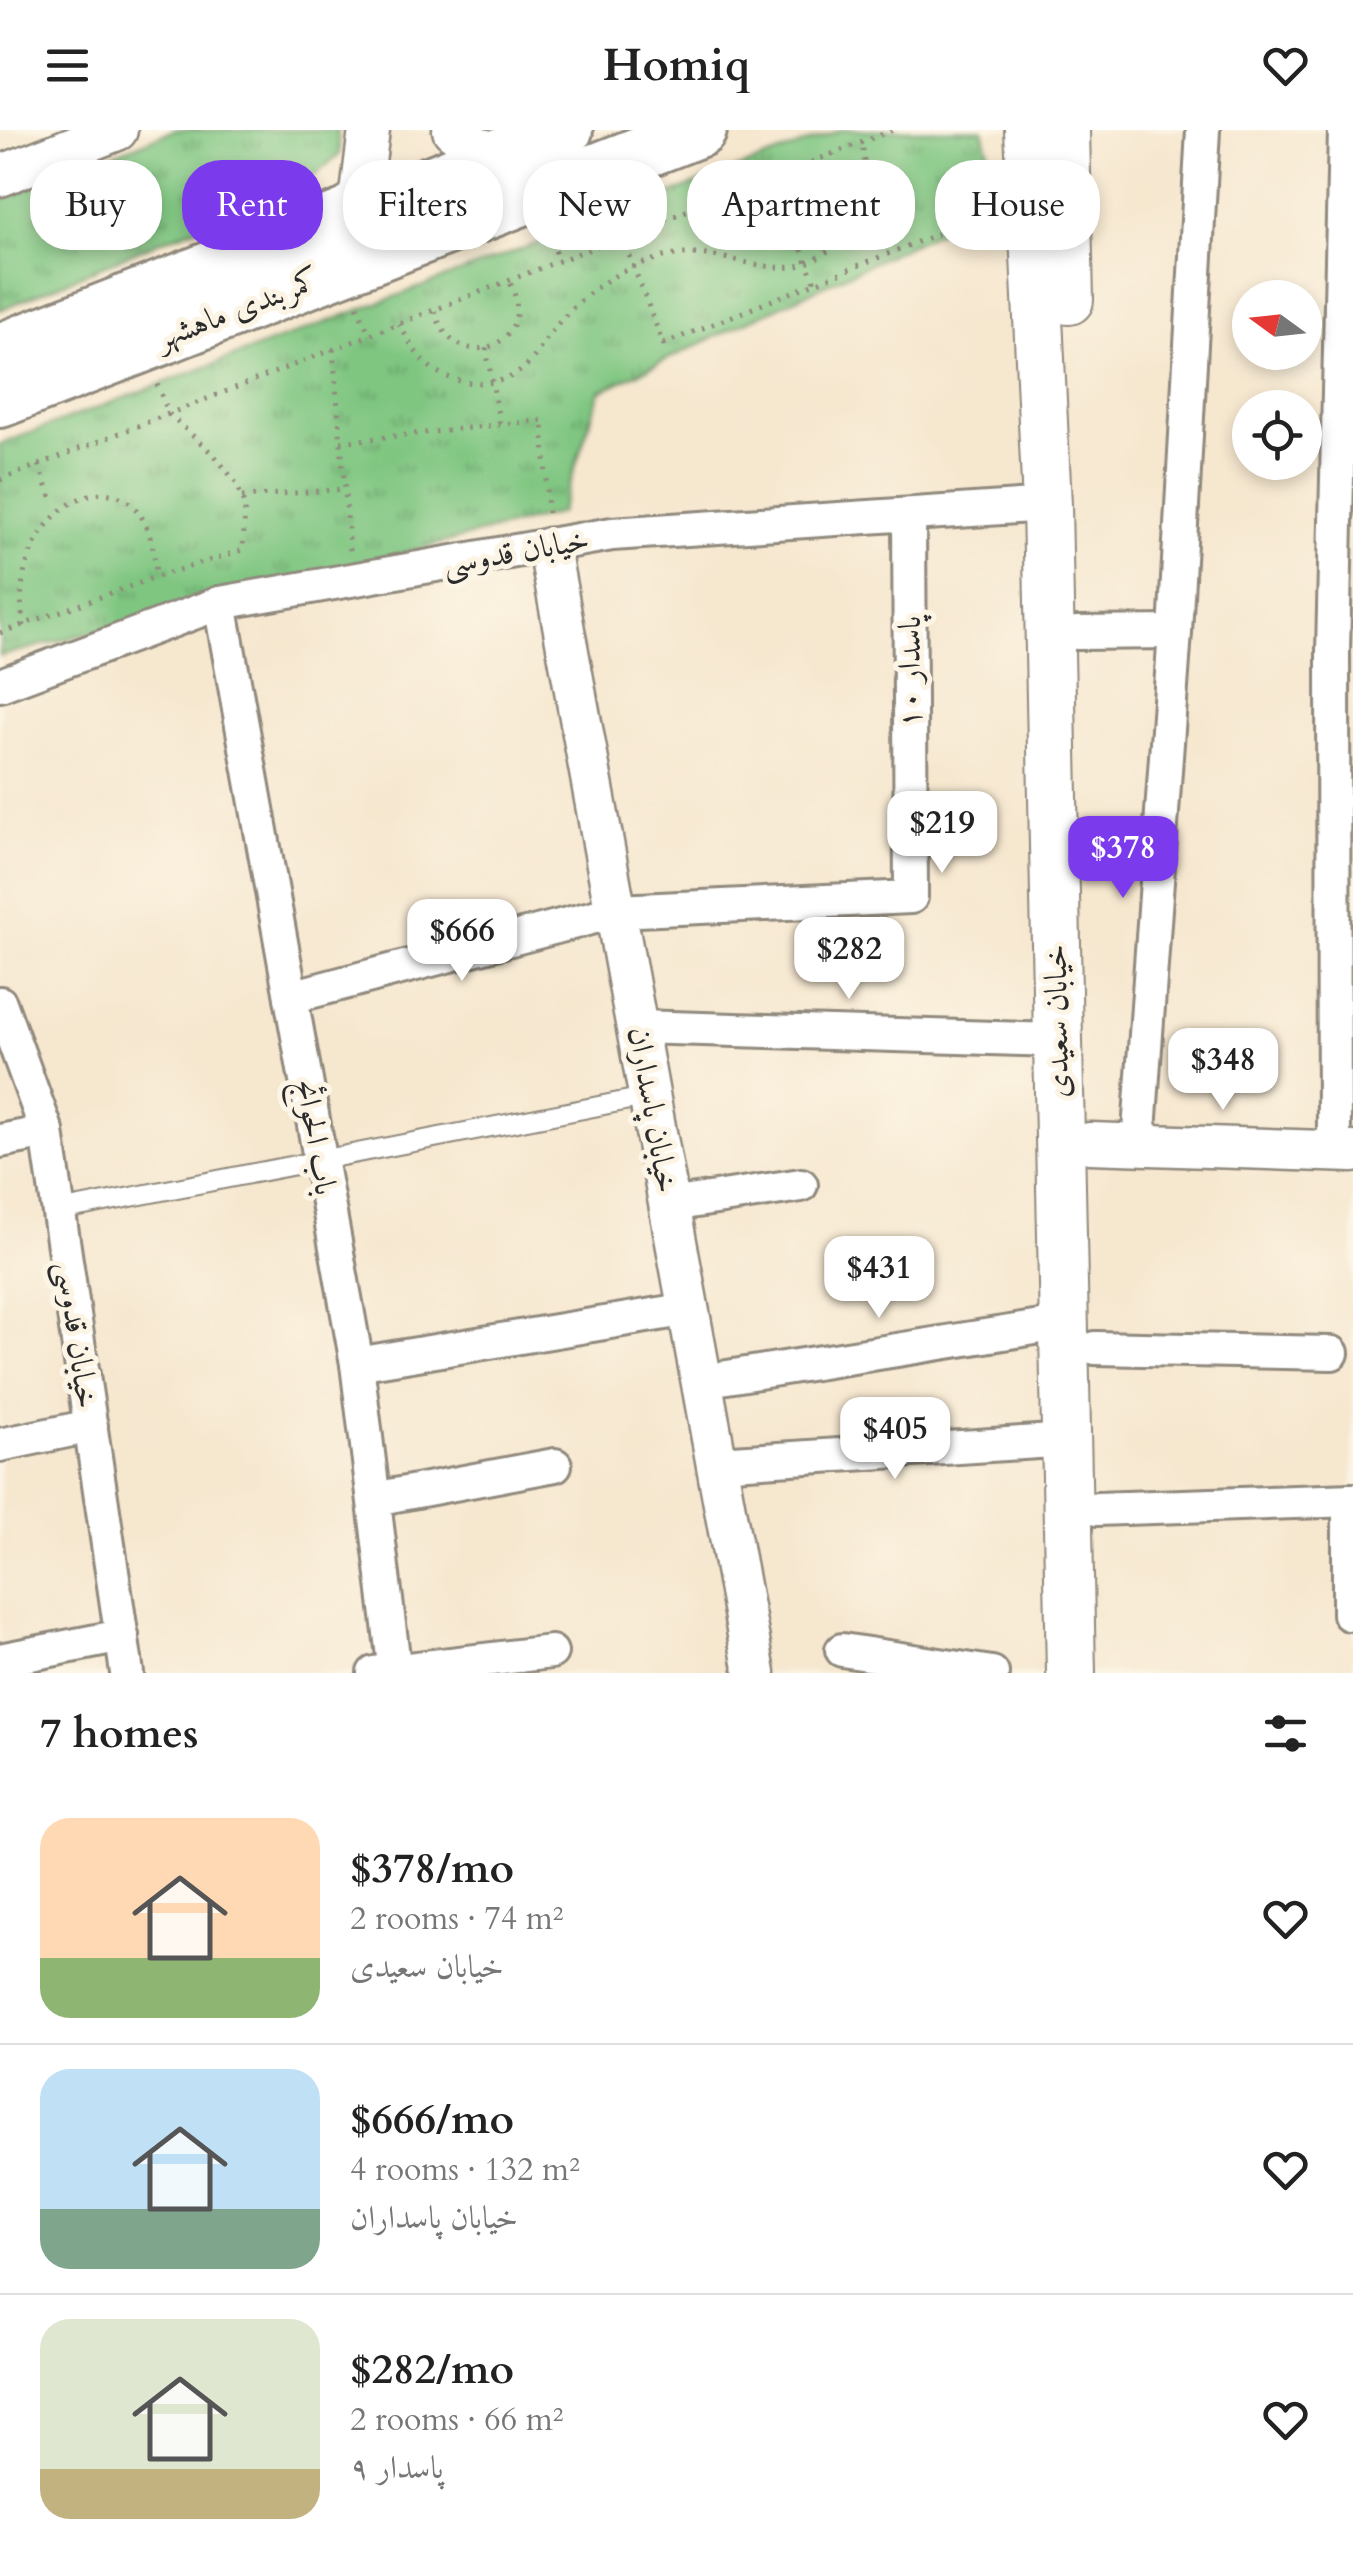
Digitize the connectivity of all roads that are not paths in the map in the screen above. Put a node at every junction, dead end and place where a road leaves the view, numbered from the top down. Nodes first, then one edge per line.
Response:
1 (117, 130) edge
2 (369, 130) edge
3 (453, 130) edge
4 (566, 130) edge
5 (700, 130) edge
6 (1029, 130) edge
7 (1065, 130) edge
8 (1203, 130) edge
9 (1345, 130) edge
10 (505, 154) junction
11 (0, 176) edge
12 (342, 217) junction
13 (0, 350) edge
14 (0, 401) edge
15 (1061, 504) junction
16 (909, 515) junction
17 (549, 548) junction
18 (220, 603) junction
19 (1175, 632) junction
20 (1077, 633) junction
21 (1343, 652) edge
22 (0, 685) edge
23 (618, 911) junction
24 (291, 997) junction
25 (0, 1003) edge
26 (638, 1027) junction
27 (1057, 1040) junction
28 (650, 1096) junction
29 (47, 1132) junction
30 (0, 1141) edge
31 (1090, 1142) junction
32 (1138, 1145) junction
33 (1344, 1152) edge
34 (320, 1160) junction
35 (801, 1185) dead end
36 (670, 1205) junction
37 (59, 1211) junction
38 (689, 1309) junction
39 (1080, 1336) junction
40 (1332, 1353) dead end
41 (358, 1364) junction
42 (702, 1381) junction
43 (91, 1426) junction
44 (1068, 1440) junction
45 (0, 1446) edge
46 (717, 1463) junction
47 (556, 1465) dead end
48 (374, 1499) junction
49 (1351, 1500) edge
50 (1096, 1509) junction
51 (1349, 1614) dead end
52 (122, 1636) junction
53 (842, 1650) dead end
54 (551, 1652) dead end
55 (0, 1660) edge
56 (388, 1672) edge
57 (127, 1673) edge
58 (755, 1673) edge
59 (992, 1673) edge
60 (1071, 1673) edge
61 (1099, 1673) edge

1 - 11 street
2 - 12 street
3 - 10 street
4 - 10 main road, کمربندی ماهشهر
5 - 14 main road, کمربندی ماهشهر
6 - 15 main road, خیابان سعیدی
7 - 15 main road, خیابان سعیدی
8 - 19 street
9 - 21 street
10 - 12 main road, کمربندی ماهشهر
12 - 13 main road, کمربندی ماهشهر
15 - 16 street, خیابان قدوسی
15 - 20 main road, خیابان سعیدی
15 - 27 main road, خیابان سعیدی
16 - 17 street, خیابان قدوسی
16 - 23 street, پاسدار ۱۰
17 - 18 street, خیابان قدوسی
17 - 23 street, خیابان پاسداران
18 - 22 street, خیابان قدوسی
18 - 24 street, باب الحوائج
19 - 20 street
19 - 32 street
20 - 31 main road, خیابان سعیدی
21 - 33 street
23 - 24 street
23 - 26 street, خیابان پاسداران
24 - 34 street, باب الحوائج
25 - 29 street, خیابان قدوسی
26 - 27 street
26 - 28 street, خیابان پاسداران
27 - 39 main road, خیابان سعیدی
28 - 34 lane
28 - 36 street, خیابان پاسداران
29 - 30 street
29 - 37 street, خیابان قدوسی
31 - 32 street
31 - 39 main road, خیابان سعیدی
32 - 33 street
34 - 37 lane
34 - 41 street, باب الحوائج
35 - 36 street
36 - 38 street, خیابان پاسداران
37 - 43 street, خیابان قدوسی
38 - 41 street
38 - 42 street, خیابان پاسداران
39 - 40 street
39 - 42 street
39 - 44 main road, خیابان سعیدی
39 - 50 main road, خیابان سعیدی
41 - 48 street, باب الحوائج
42 - 46 street, خیابان پاسداران
43 - 45 street
43 - 52 street, خیابان قدوسی
44 - 46 street
44 - 60 main road, خیابان سعیدی
46 - 58 street, خیابان پاسداران
47 - 48 street
48 - 56 street, باب الحوائج
49 - 50 street
49 - 51 street
50 - 61 main road, خیابان سعیدی
52 - 55 street
52 - 57 street, خیابان قدوسی
53 - 59 street
54 - 56 street

